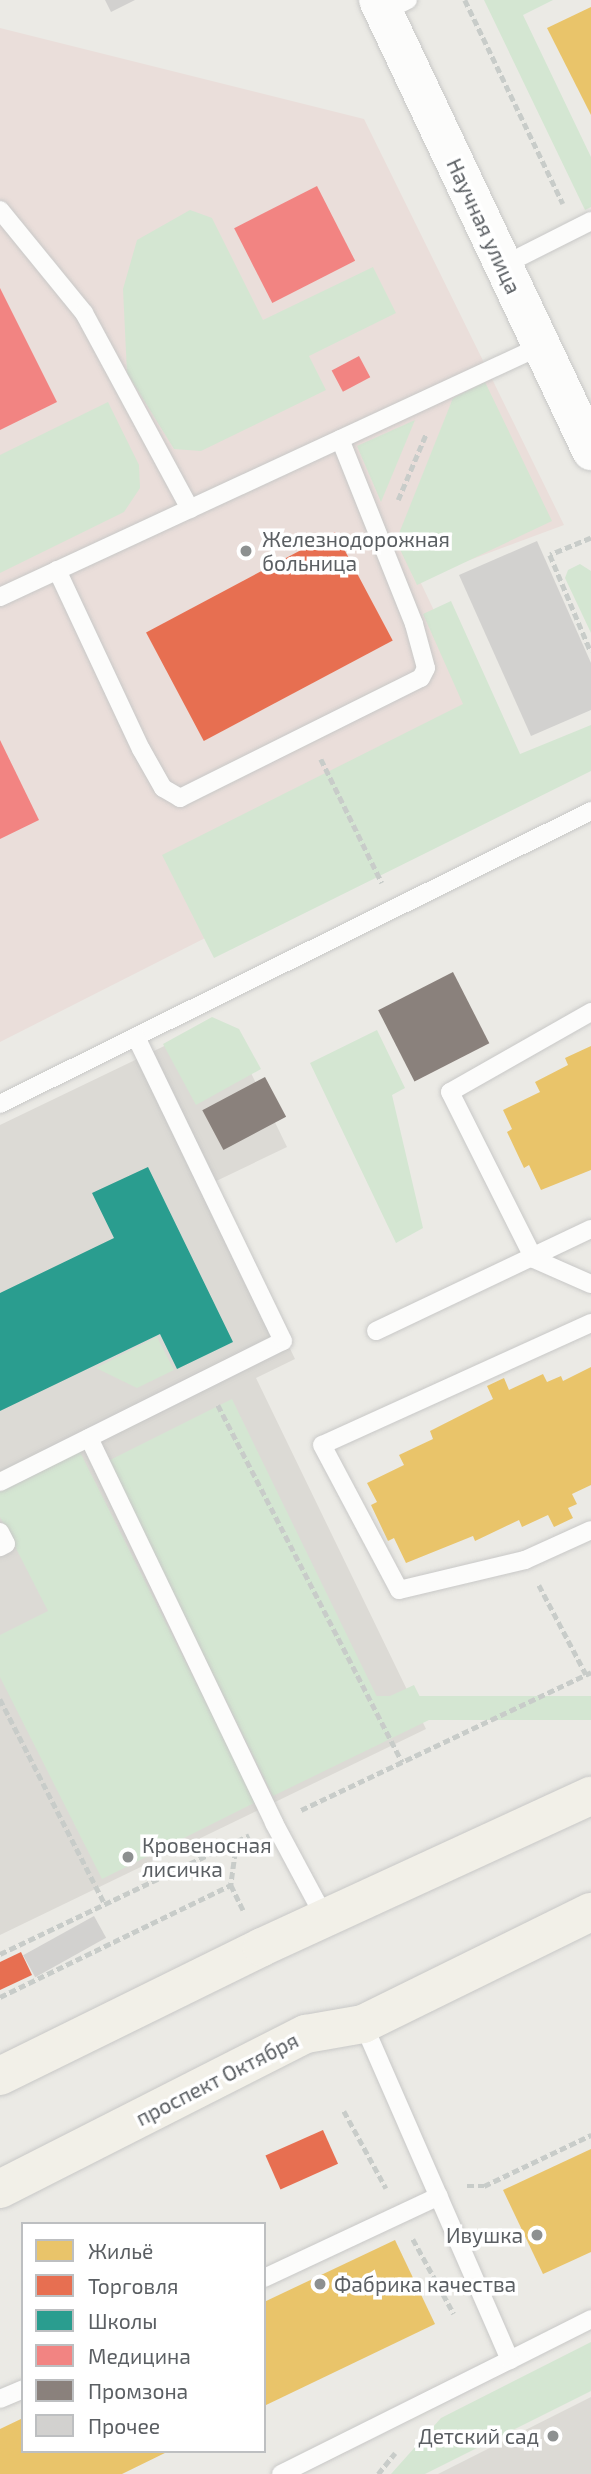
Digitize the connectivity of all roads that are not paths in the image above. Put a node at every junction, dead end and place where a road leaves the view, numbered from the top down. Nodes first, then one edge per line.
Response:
1 (390, 4) edge
2 (0, 210) edge
3 (583, 225) edge
4 (502, 266) junction
5 (541, 346) junction
6 (340, 439) junction
7 (591, 451) edge
8 (190, 509) junction
9 (57, 570) junction
10 (0, 597) edge
11 (591, 811) edge
12 (591, 1012) edge
13 (136, 1037) junction
14 (0, 1104) edge
15 (591, 1229) edge
16 (534, 1259) junction
17 (591, 1284) edge
18 (591, 1322) edge
19 (376, 1331) dead end
20 (89, 1438) junction
21 (0, 1482) edge
22 (591, 1530) edge
23 (0, 1532) edge
24 (0, 1547) edge
25 (591, 1796) edge
26 (591, 1912) edge
27 (326, 1920) junction
28 (363, 2024) junction
29 (0, 2076) edge
30 (0, 2189) edge
31 (437, 2191) junction
32 (266, 2277) edge
33 (591, 2319) edge
34 (510, 2360) junction
35 (21, 2390) edge
36 (0, 2399) edge
37 (281, 2474) edge

1 - 4 street, Научная улица
2 - 8 lane
3 - 4 lane
4 - 5 street, Научная улица
5 - 6 lane
5 - 7 street, Научная улица
6 - 8 lane
6 - 9 lane
8 - 9 lane
9 - 10 lane
11 - 13 lane
12 - 16 lane
13 - 14 lane
13 - 20 lane
15 - 16 lane
16 - 17 lane
16 - 19 lane
18 - 22 lane
20 - 21 lane
20 - 27 lane
23 - 24 lane
25 - 27 main road
26 - 28 main road, проспект Октября
27 - 29 main road
28 - 30 main road, проспект Октября
28 - 31 lane
31 - 32 lane
31 - 34 lane
33 - 34 lane
34 - 37 lane
35 - 36 lane

